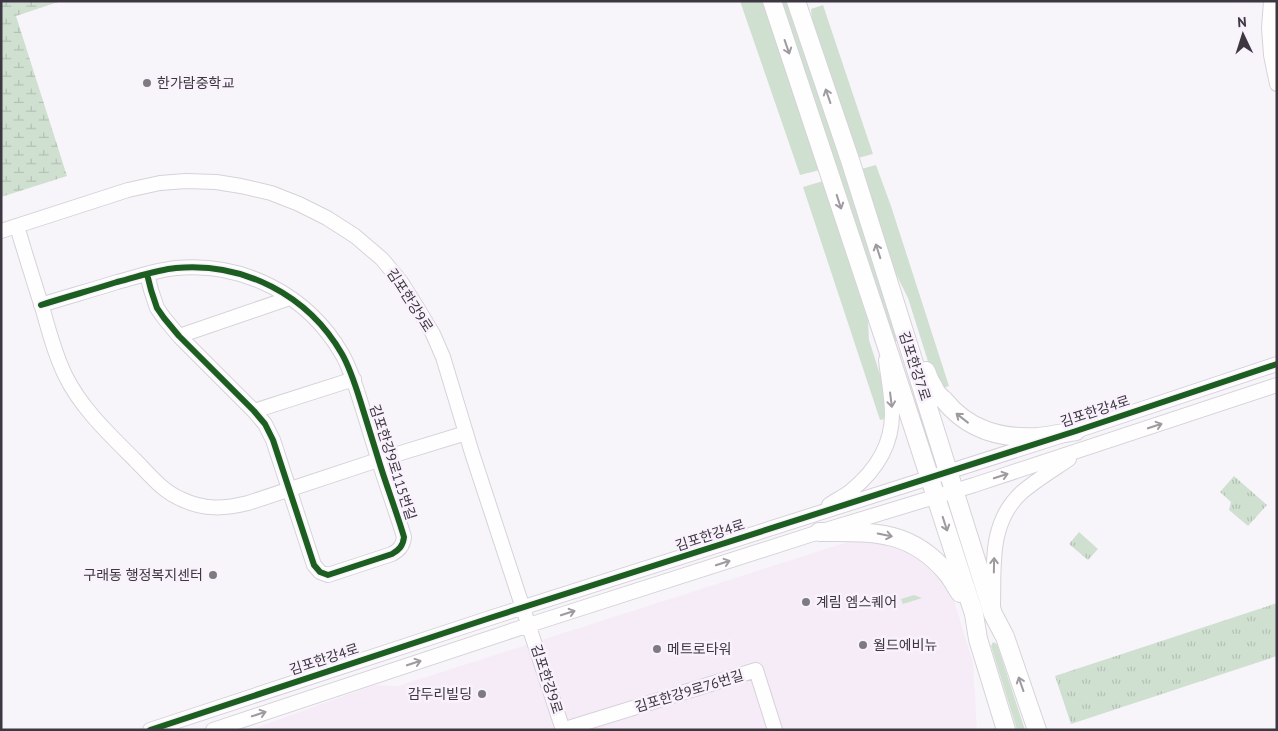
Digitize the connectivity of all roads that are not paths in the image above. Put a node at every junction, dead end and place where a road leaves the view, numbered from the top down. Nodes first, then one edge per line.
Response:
1 (772, 1) edge
2 (796, 1) edge
3 (1271, 1) edge
4 (1277, 84) edge
5 (17, 226) junction
6 (1, 231) edge
7 (147, 274) junction
8 (893, 297) junction
9 (290, 298) junction
10 (41, 305) junction
11 (883, 334) junction
12 (179, 336) junction
13 (1277, 364) edge
14 (354, 379) junction
15 (1277, 385) edge
16 (254, 411) junction
17 (1076, 431) junction
18 (466, 433) junction
19 (1081, 450) junction
20 (378, 460) junction
21 (948, 472) junction
22 (930, 478) junction
23 (290, 489) junction
24 (954, 491) junction
25 (936, 496) junction
26 (808, 517) junction
27 (819, 532) junction
28 (522, 608) junction
29 (974, 614) junction
30 (993, 614) junction
31 (529, 625) junction
32 (150, 730) edge
33 (213, 730) edge
34 (563, 730) edge
35 (774, 730) edge
36 (1006, 730) edge
37 (1037, 730) edge

1 -> 11 main road, 김포한강7로
8 -> 2 main road, 김포한강7로
3 - 4 street
5 - 6 street, 김포한강9로
5 - 10 street, 김포한강9로115번길
5 - 18 street, 김포한강9로
7 - 9 street, 김포한강9로115번길
7 - 10 street, 김포한강9로115번길
7 - 12 street, 김포한강9로115번길
17 -> 8 main road
8 - 21 main road, 김포한강7로
9 - 12 street
9 - 14 street, 김포한강9로115번길
10 - 23 street, 김포한강9로115번길
11 - 22 main road, 김포한강7로
11 -> 26 street
12 - 16 street, 김포한강9로115번길
13 - 17 street, 김포한강4로
14 - 16 street
14 - 20 street, 김포한강9로115번길
19 -> 15 street
16 - 23 street, 김포한강9로115번길
17 - 21 street, 김포한강4로
18 - 20 street, 김포한강9로115번길
18 - 28 street, 김포한강9로
24 -> 19 street
30 -> 19 street
20 - 23 street, 김포한강9로115번길
20 - 23 street, 김포한강9로115번길
21 - 22 street, 김포한강4로
21 - 24 main road, 김포한강7로
22 - 25 main road, 김포한강7로
22 - 26 street, 김포한강4로
24 - 25 street
24 - 30 main road, 김포한강7로
25 - 27 street
25 -> 29 main road, 김포한강7로
26 - 28 street, 김포한강4로
27 -> 29 main road
31 -> 27 street
28 - 31 street, 김포한강9로
28 - 32 street, 김포한강4로
29 - 36 main road, 김포한강7로
37 -> 30 main road, 김포한강7로
33 -> 31 street
31 - 34 street, 김포한강9로
34 - 35 street, 김포한강9로76번길

